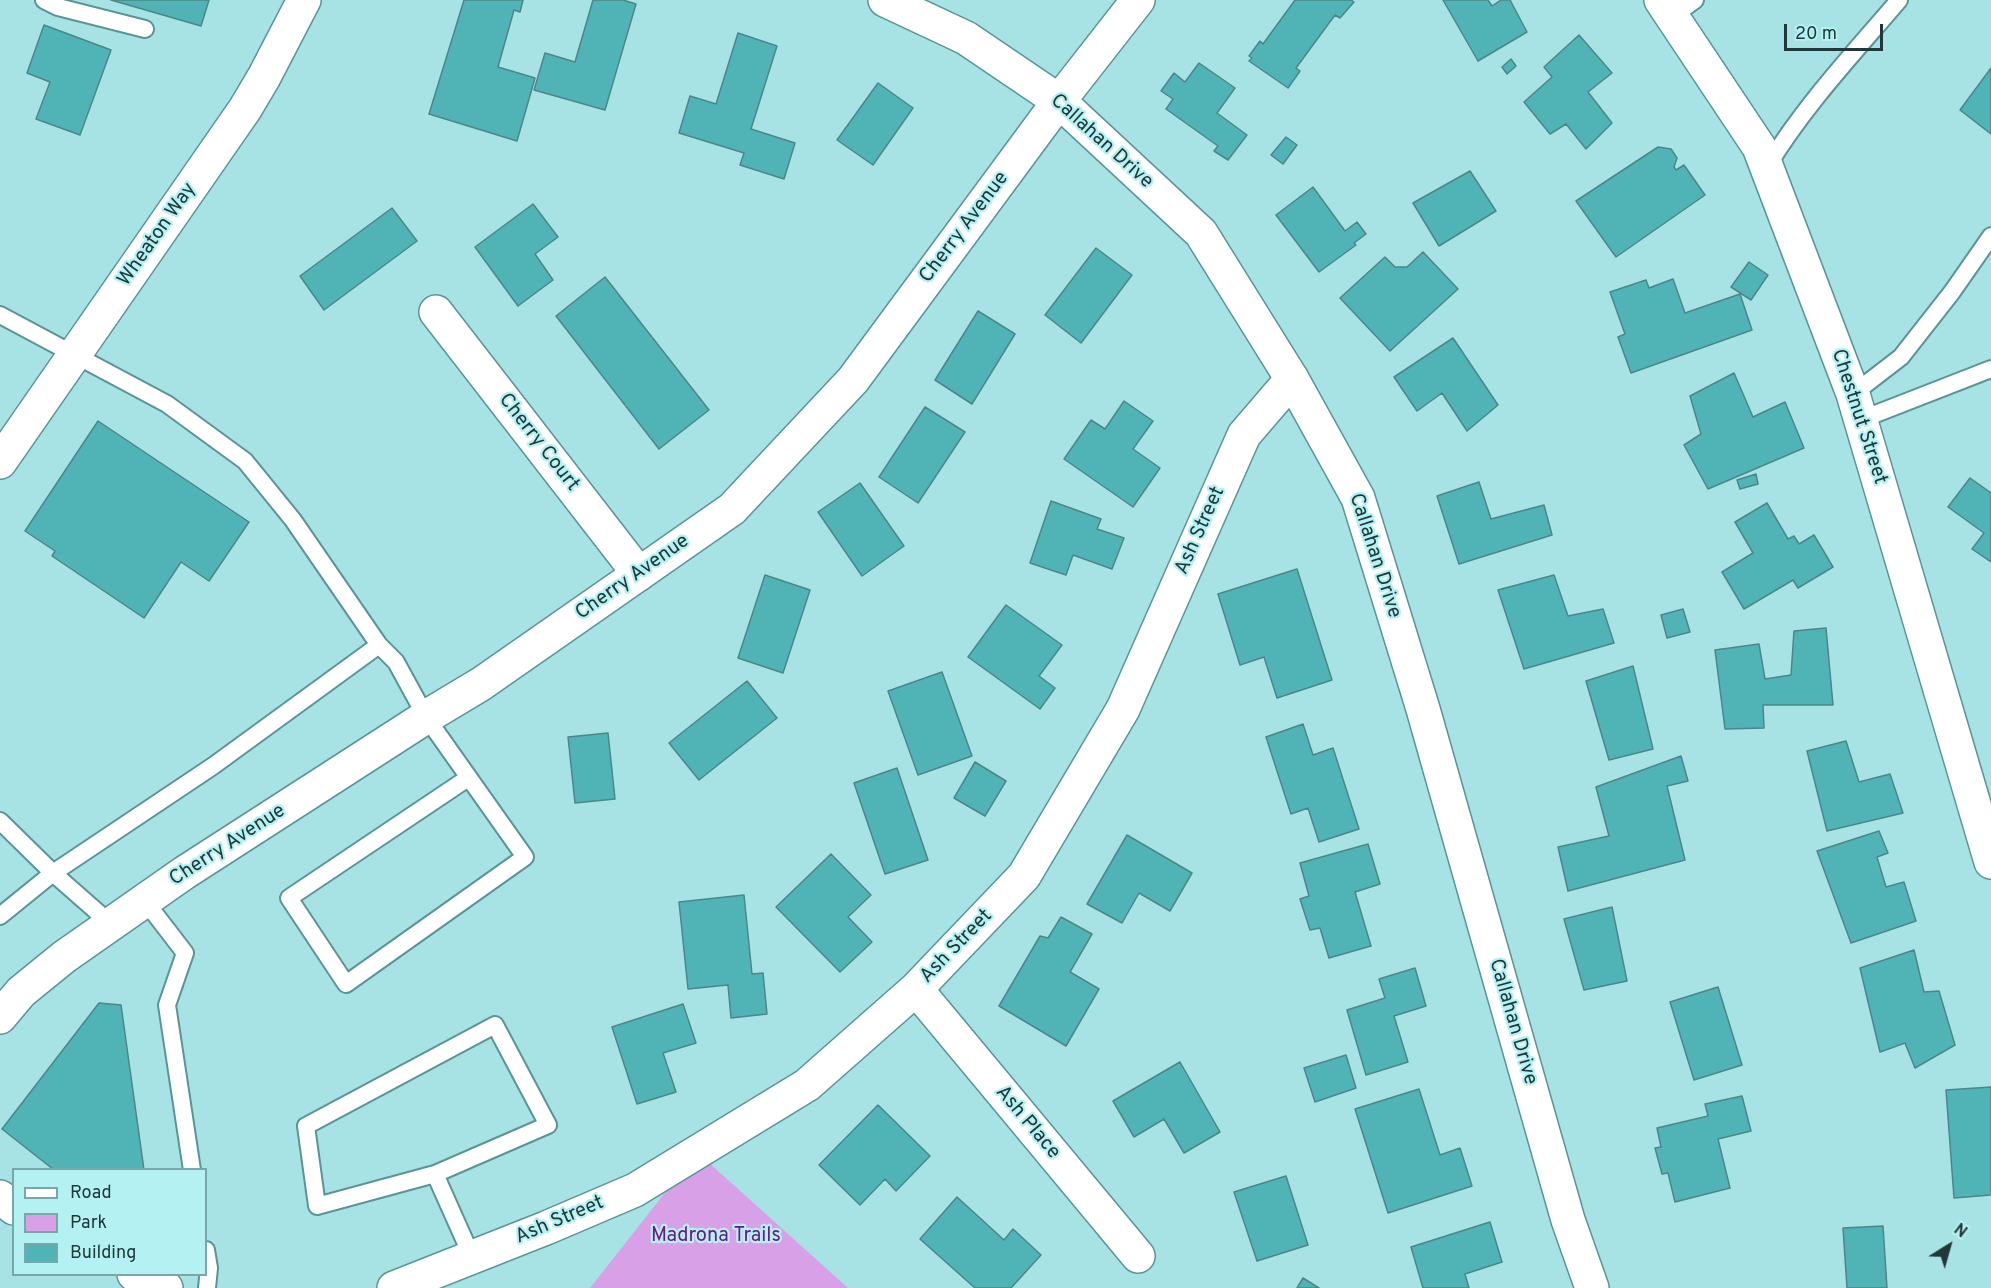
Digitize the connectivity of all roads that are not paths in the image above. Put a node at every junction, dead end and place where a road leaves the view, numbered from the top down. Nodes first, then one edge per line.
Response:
1 (44, 0) edge
2 (304, 0) edge
3 (885, 0) edge
4 (1138, 0) edge
5 (1899, 0) edge
6 (1676, 5) edge
7 (145, 29) dead end
8 (1059, 101) junction
9 (1767, 168) junction
10 (1991, 236) edge
11 (436, 312) dead end
12 (0, 315) edge
13 (75, 355) junction
14 (1991, 369) edge
15 (1292, 379) junction
16 (1856, 407) junction
17 (0, 462) edge
18 (639, 574) junction
19 (379, 645) junction
20 (426, 717) junction
21 (468, 778) junction
22 (0, 821) edge
23 (1991, 862) edge
24 (53, 873) junction
25 (145, 901) junction
26 (0, 916) edge
27 (111, 924) junction
28 (916, 989) junction
29 (0, 1017) edge
30 (192, 1168) edge
31 (435, 1174) junction
32 (0, 1197) edge
33 (12, 1206) edge
34 (207, 1256) edge
35 (1138, 1256) dead end
36 (472, 1257) junction
37 (136, 1276) edge
38 (166, 1288) edge
39 (207, 1288) edge
40 (394, 1288) edge
41 (1592, 1288) edge

1 - 7 lane
2 - 13 street, Wheaton Way
3 - 8 street, Callahan Drive
4 - 8 street, Cherry Avenue
5 - 9 lane
6 - 9 street, Chestnut Street
8 - 15 street, Callahan Drive
8 - 18 street, Cherry Avenue
9 - 16 street, Chestnut Street
10 - 16 lane
11 - 18 street, Cherry Court
12 - 13 lane
13 - 17 street, Wheaton Way
13 - 19 lane
14 - 16 lane
15 - 28 street, Ash Street
15 - 41 street, Callahan Drive
16 - 23 street, Chestnut Street
18 - 20 street, Cherry Avenue
19 - 20 lane
19 - 24 lane
20 - 21 lane
20 - 25 street, Cherry Avenue
21 - 21 lane
22 - 24 lane
24 - 26 lane
24 - 27 lane
25 - 27 street, Cherry Avenue
25 - 30 lane
27 - 29 street, Cherry Avenue
28 - 35 street, Ash Place
28 - 36 street, Ash Street
31 - 31 lane
31 - 36 lane
32 - 33 street
34 - 39 lane
36 - 40 street, Ash Street
37 - 38 street

